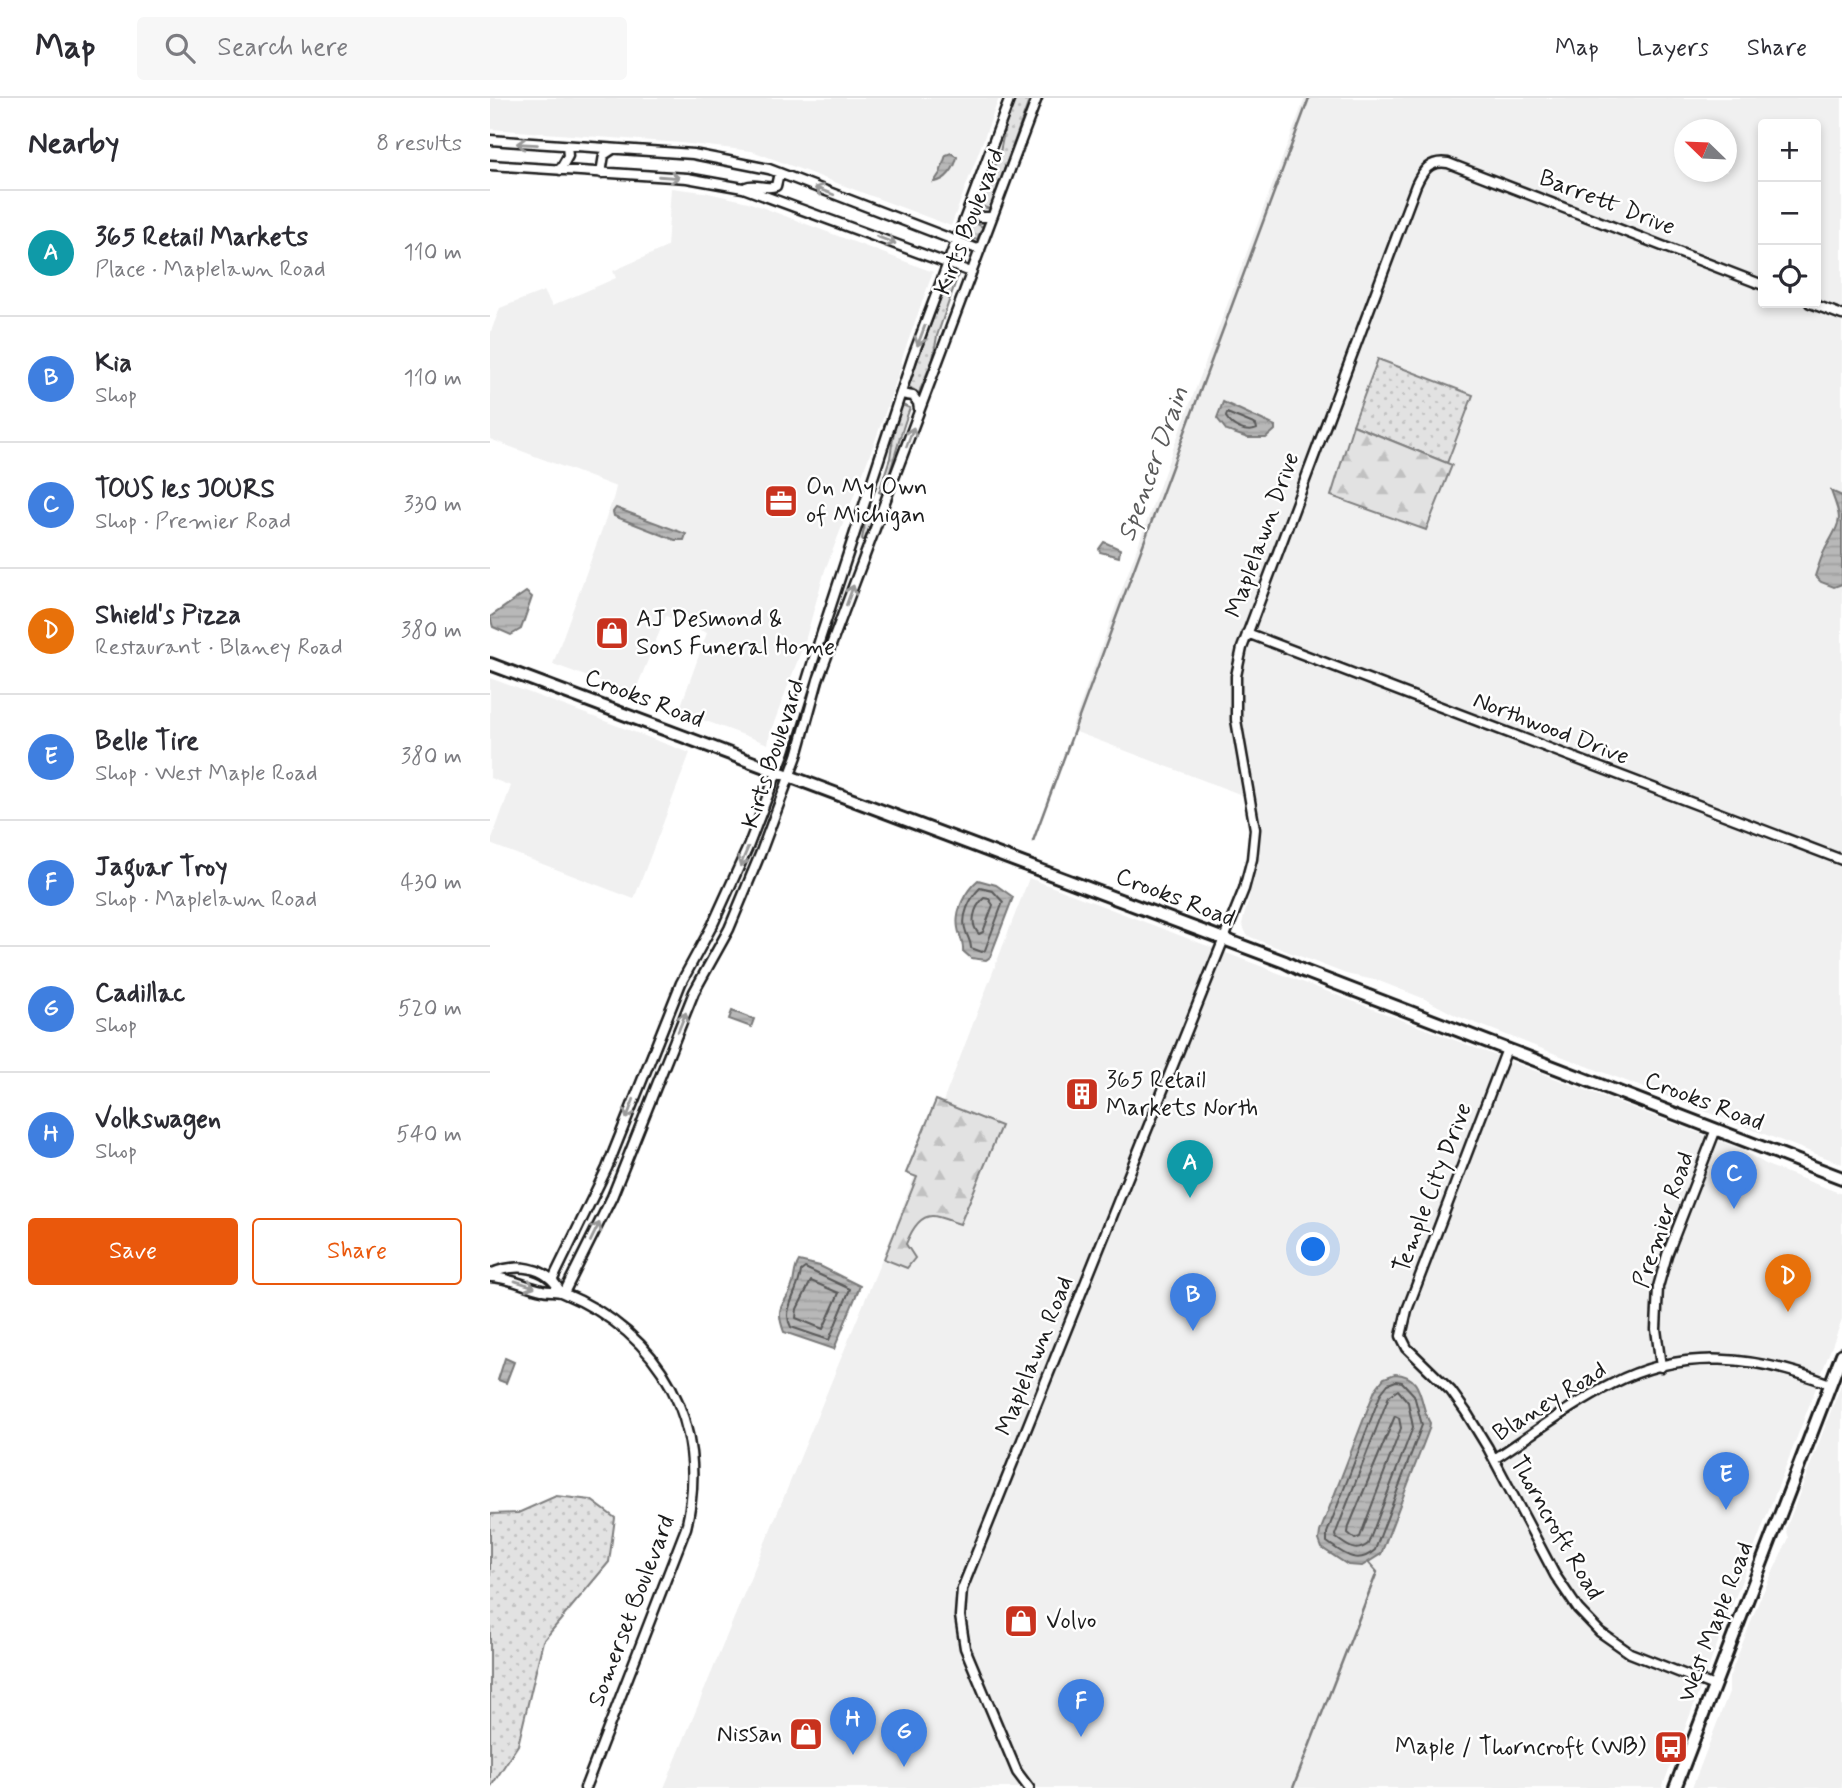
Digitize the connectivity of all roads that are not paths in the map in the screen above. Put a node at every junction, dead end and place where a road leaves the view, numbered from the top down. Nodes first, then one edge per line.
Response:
1 (1010, 98) edge
2 (1037, 98) edge
3 (490, 140) edge
4 (567, 146) junction
5 (613, 149) junction
6 (1435, 162) joint
7 (490, 165) edge
8 (560, 170) junction
9 (601, 173) junction
10 (779, 173) junction
11 (743, 188) junction
12 (971, 203) junction
13 (992, 217) junction
14 (957, 241) junction
15 (980, 250) junction
16 (948, 264) junction
17 (971, 272) junction
18 (1758, 283) edge
19 (1821, 307) edge
20 (1842, 315) edge
21 (901, 394) junction
22 (919, 412) junction
23 (869, 491) junction
24 (885, 502) junction
25 (1247, 633) junction
26 (490, 664) edge
27 (778, 771) junction
28 (790, 775) junction
29 (1842, 860) edge
30 (1224, 939) junction
31 (1507, 1049) junction
32 (1716, 1129) junction
33 (1842, 1178) edge
34 (490, 1275) edge
35 (553, 1279) junction
36 (562, 1292) junction
37 (1403, 1342) joint
38 (1842, 1354) edge
39 (1661, 1367) junction
40 (1830, 1384) junction
41 (1494, 1460) junction
42 (1714, 1686) junction
43 (585, 1788) edge
44 (1029, 1788) edge
45 (1675, 1788) edge

1 - 12 street, Kirts Boulevard
2 - 13 street, Kirts Boulevard
4 -> 3 street
4 - 5 street
4 - 8 street
5 - 9 street
5 - 10 street
6 - 18 street, Barrett Drive
6 - 25 street, Maplelawn Drive
7 - 8 street
8 - 9 street
9 -> 11 street
10 - 11 street
14 -> 10 street
11 -> 16 street
12 - 13 street
12 - 14 street, Kirts Boulevard
13 - 15 street, Kirts Boulevard
14 - 15 street
14 - 16 street, Kirts Boulevard
15 - 17 street, Kirts Boulevard
16 - 17 street
16 -> 21 street, Kirts Boulevard
17 - 22 street, Kirts Boulevard
19 - 20 street
21 - 22 street
21 - 23 street, Kirts Boulevard
24 -> 22 street, Kirts Boulevard
23 - 24 street
23 - 27 street, Kirts Boulevard
28 -> 24 street, Kirts Boulevard
25 - 29 street, Northwood Drive
25 - 30 street, Maplelawn Drive
26 - 27 main road, Crooks Road
27 - 28 main road, Crooks Road
27 -> 35 street, Kirts Boulevard
28 - 30 main road, Crooks Road
36 -> 28 street, Kirts Boulevard
30 - 31 main road, Crooks Road
30 - 44 street, Maplelawn Road
31 - 32 main road, Crooks Road
31 - 37 street, Temple City Drive
32 - 33 main road, Crooks Road
32 - 39 street, Premier Road
34 - 35 street
34 -> 36 street
35 - 36 street
36 - 43 street, Somerset Boulevard
37 - 41 street, Thorncroft Road
38 - 40 main road, West Maple Road
39 - 40 street, Blaney Road
39 - 41 street, Blaney Road
40 - 42 main road, West Maple Road
41 - 42 street, Thorncroft Road
42 - 45 main road, West Maple Road

